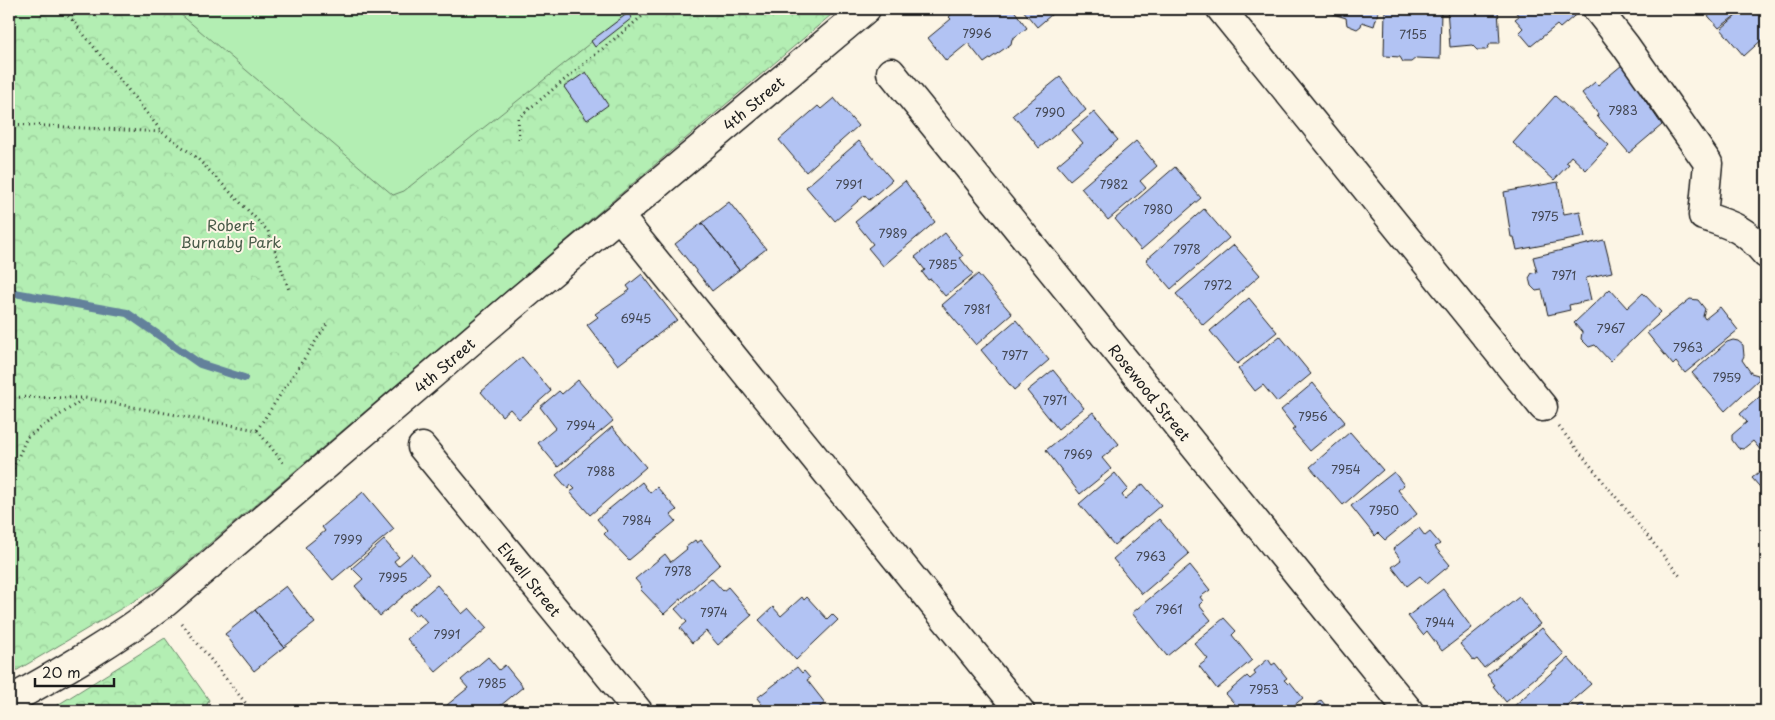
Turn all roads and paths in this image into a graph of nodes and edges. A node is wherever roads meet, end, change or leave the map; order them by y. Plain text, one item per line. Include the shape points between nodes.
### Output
1 (61, 9) edge
2 (74, 9) edge
3 (651, 9) edge
4 (1221, 9) edge
5 (1596, 9) edge
6 (852, 13) edge
7 (73, 21) junction
8 (891, 72) dead end
9 (9, 124) edge
10 (162, 132) junction
11 (519, 139) dead end
12 (619, 216) junction
13 (1766, 254) edge
14 (289, 290) dead end
15 (327, 324) dead end
16 (9, 396) edge
17 (85, 398) junction
18 (1543, 407) joint
19 (257, 430) junction
20 (422, 447) dead end
21 (9, 478) edge
22 (301, 486) junction
23 (1680, 576) dead end
24 (164, 604) junction
25 (9, 701) edge
26 (252, 711) edge
27 (638, 711) edge
28 (1020, 711) edge
29 (1409, 711) edge

1 - 7 path
2 - 7 path
3 - 11 path via 518,118
4 - 18 street
5 - 13 street via 1708,163 1703,216 1729,223 1752,236
6 - 12 street, 4th Street
7 - 10 path
8 - 29 street, Rosewood Street
9 - 10 path
10 - 14 path via 196,157 268,231
12 - 22 street, 4th Street
12 - 28 street
15 - 19 path
16 - 17 path
17 - 19 path
17 - 21 path via 27,437
18 - 23 path
19 - 22 path
20 - 27 street, Elwell Street
22 - 24 street, 4th Street
24 - 25 street, 4th Street via 81,661
24 - 26 path

